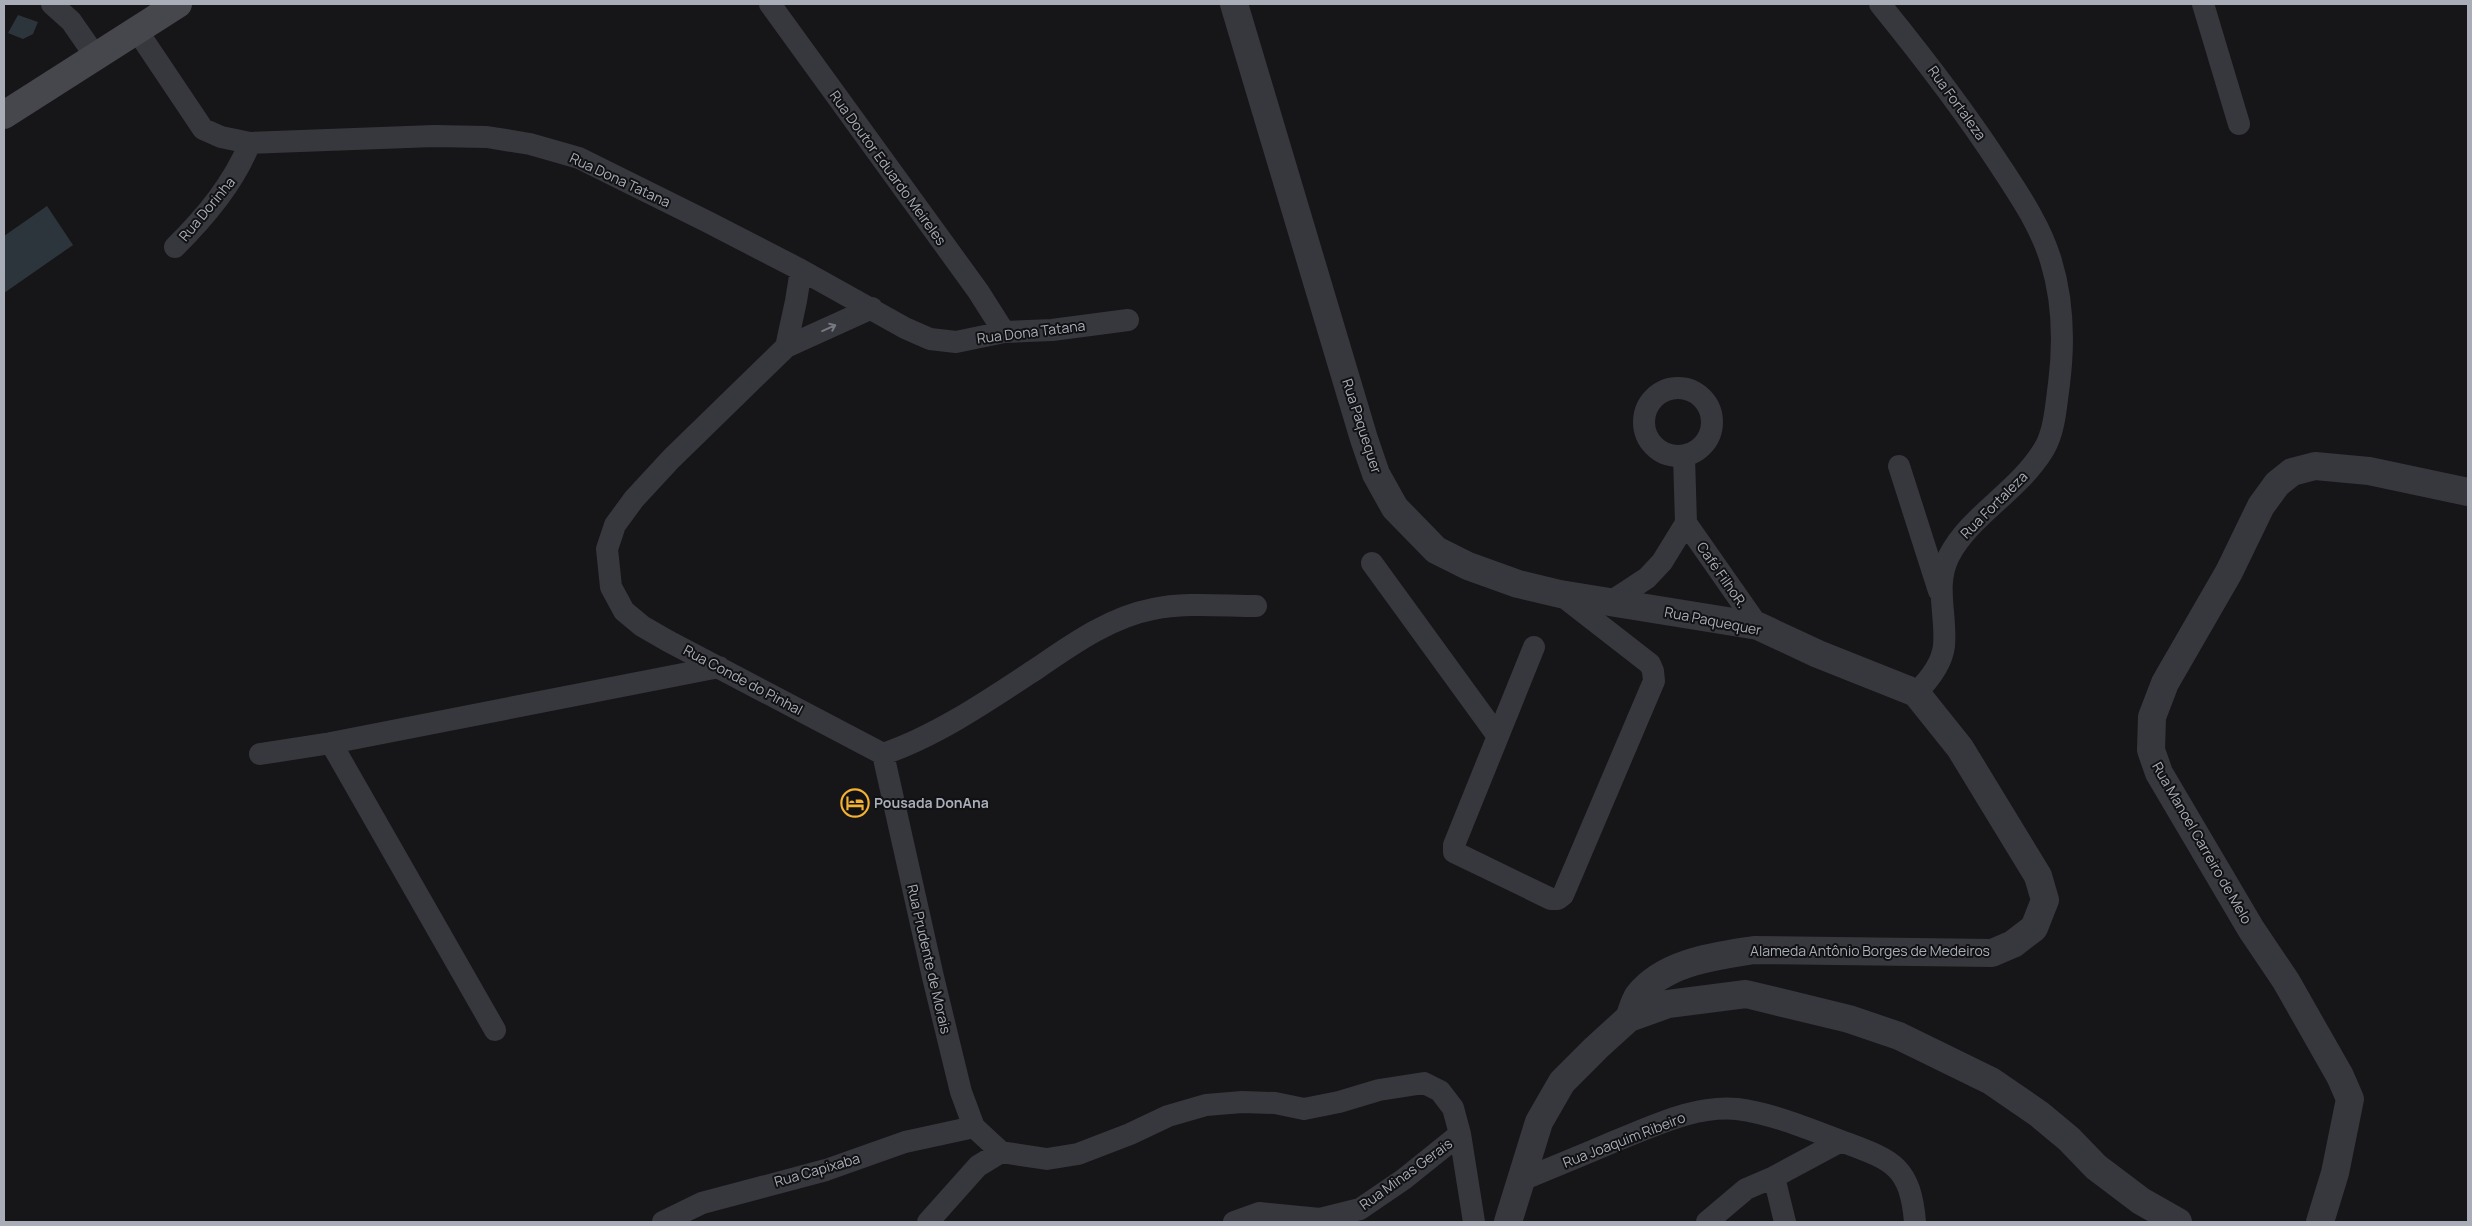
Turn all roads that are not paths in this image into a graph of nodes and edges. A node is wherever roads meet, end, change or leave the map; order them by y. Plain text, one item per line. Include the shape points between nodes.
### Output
1 (52, 4) edge
2 (178, 4) edge
3 (770, 4) edge
4 (1234, 4) edge
5 (1880, 4) edge
6 (2203, 4) edge
7 (136, 29) junction
8 (96, 57) junction
9 (4, 115) edge
10 (2239, 124) dead end
11 (250, 143) junction
12 (174, 247) dead end
13 (801, 270) junction
14 (872, 308) junction
15 (1128, 320) dead end
16 (1004, 332) junction
17 (786, 347) junction
18 (1684, 456) dead end
19 (1899, 466) dead end
20 (2468, 492) edge
21 (1686, 523) junction
22 (1372, 562) dead end
23 (1560, 594) junction
24 (1940, 597) junction
25 (1612, 601) junction
26 (1256, 606) dead end
27 (1758, 626) junction
28 (1534, 647) dead end
29 (719, 667) junction
30 (1916, 693) junction
31 (1497, 735) junction
32 (331, 743) junction
33 (260, 754) dead end
34 (883, 754) junction
35 (1629, 1018) junction
36 (495, 1030) dead end
37 (974, 1127) junction
38 (1460, 1134) junction
39 (1841, 1141) junction
40 (1001, 1152) junction
41 (1774, 1177) junction
42 (1522, 1180) junction
43 (1708, 1221) edge
44 (664, 1222) edge
45 (928, 1222) edge
46 (1234, 1222) edge
47 (1474, 1222) edge
48 (1508, 1222) edge
49 (1785, 1222) edge
50 (1915, 1222) edge
51 (2178, 1222) edge
52 (2320, 1222) edge

1 - 8 street via 70,21
2 - 7 main road
3 - 16 street, Rua Doutor Eduardo Meireles via 978,291
4 - 23 street, Rua Paquequer via 1376,474 1395,508 1436,550 1468,566 1518,584
5 - 24 street, Rua Fortaleza via 1946,86 2028,208 2051,261 2061,313 2062,361 2054,416 2045,447 2024,478 1958,542 1944,567
6 - 10 street
7 - 8 main road
7 - 11 street, Rua Dona Tatana via 203,129 221,137
8 - 9 main road
11 - 12 street, Rua Dorinha via 240,168 218,199
11 - 13 street, Rua Dona Tatana via 434,136 487,137 530,144 579,158
13 - 14 street, Rua Dona Tatana
13 - 17 street
14 - 16 street, Rua Dona Tatana via 904,328 930,339 956,342
17 -> 14 street, Rua Conde do Pinhal
15 - 16 street, Rua Dona Tatana via 1052,330
17 - 29 street, Rua Conde do Pinhal via 671,458 634,499 614,525 607,549 611,586 624,611 662,637
18 - 21 street
19 - 24 street
20 - 52 street, Rua Manoel Carreiro de Melo via 2369,472 2315,466 2292,472 2277,484 2261,506 2229,572 2165,682 2152,716 2151,750 2159,773 2251,929 2286,981 2350,1099 2335,1173
21 - 25 street, Café FilhoR. via 1662,562 1647,578
21 - 27 street, Café FilhoR.
22 - 31 street
23 - 25 street, Rua Paquequer
23 - 31 street via 1650,664 1654,681 1563,896 1558,899 1454,852
24 - 30 street, Rua Fortaleza via 1944,646 1937,667
25 - 27 street, Rua Paquequer via 1684,616
26 - 34 street via 1154,608 1116,621 1078,641 909,746
27 - 30 street, Rua Paquequer
28 - 31 street
29 - 32 street
29 - 34 street, Rua Conde do Pinhal
30 - 35 street, Alameda Antônio Borges de Medeiros via 1960,748 2038,876 2045,900 2034,928 2013,944 1992,953 1754,950 1715,956 1682,966 1656,980 1638,997
32 - 33 street
32 - 36 street
34 - 37 street, Rua Prudente de Morais via 961,1092
35 - 42 street via 1562,1082 1539,1122
35 - 51 street via 1668,1004 1746,994 1848,1019 1899,1036 1991,1081 2040,1114 2103,1173 2141,1201
37 - 40 street, Rua Prudente de Morais
37 - 44 street, Rua Capixaba via 905,1142 826,1170 702,1203
38 - 40 street via 1453,1108 1440,1091 1424,1083 1379,1090 1304,1109 1275,1103 1206,1105 1168,1116 1078,1154 1047,1159
38 - 46 street, Rua Minas Gerais via 1360,1209 1320,1219 1259,1213
38 - 47 street
39 - 41 street
39 - 42 street, Rua Joaquim Ribeiro via 1775,1116 1735,1109 1708,1111 1678,1116
39 - 50 street, Rua Joaquim Ribeiro via 1876,1154 1895,1166 1906,1179 1913,1197
40 - 45 street via 978,1166
41 - 43 street via 1746,1188
41 - 49 street
42 - 48 street

